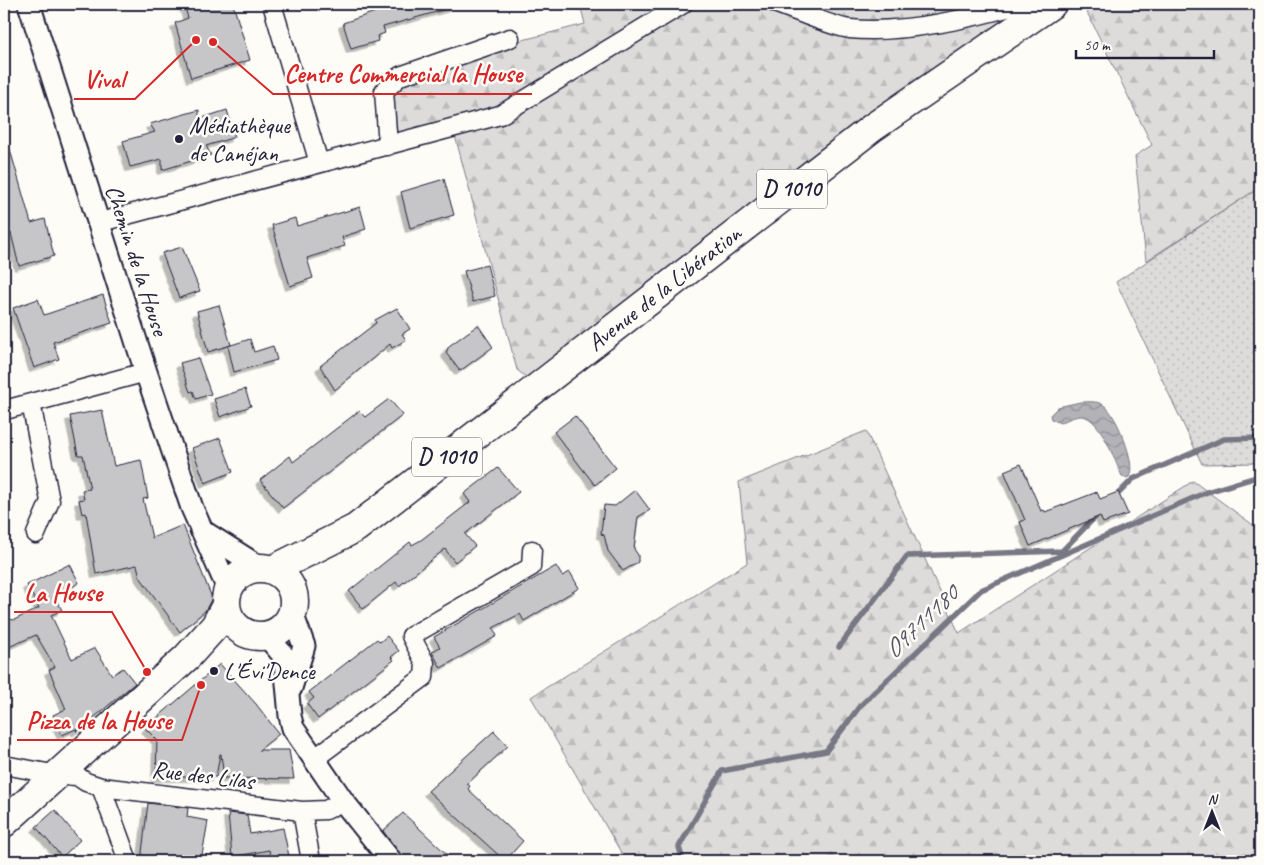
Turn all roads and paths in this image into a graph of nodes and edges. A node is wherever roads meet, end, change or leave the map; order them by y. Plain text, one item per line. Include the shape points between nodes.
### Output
1 (29, 4) edge
2 (272, 4) edge
3 (683, 4) edge
4 (777, 4) edge
5 (1021, 4) edge
6 (1052, 4) edge
7 (510, 38) dead end
8 (388, 146) junction
9 (319, 163) junction
10 (97, 223) junction
11 (146, 372) junction
12 (31, 403) junction
13 (5, 410) edge
14 (356, 528) junction
15 (201, 529) junction
16 (36, 534) dead end
17 (532, 550) dead end
18 (266, 569) junction
19 (227, 597) junction
20 (292, 602) junction
21 (256, 634) junction
22 (188, 657) junction
23 (288, 698) junction
24 (314, 759) junction
25 (4, 765) edge
26 (58, 775) junction
27 (101, 787) junction
28 (343, 801) junction
29 (302, 811) junction
30 (4, 823) edge
31 (128, 861) edge
32 (311, 861) edge
33 (391, 861) edge

1 - 10 street, Chemin de la House
2 - 9 street
3 - 8 street via 500,115
4 - 5 street via 848,29 916,25 980,15
6 - 14 main road, Avenue de la Libération / D 1010 via 872,128
7 - 8 street via 400,76 384,91
8 - 9 street
9 - 10 street
10 - 11 street, Chemin de la House
11 - 12 street
11 - 15 street, Chemin de la House
12 - 13 street
12 - 16 street via 50,501
14 - 18 main road, Avenue de la Libération / D 1010
14 - 20 main road, Avenue de la Libération / D 1010
15 - 18 street
15 - 19 street, Chemin de la House
17 - 24 street via 531,567 411,636 426,663 424,678
18 - 19 main road via 252,569 238,576
18 - 20 main road via 287,582
19 - 21 main road via 229,616 236,626
19 - 22 main road via 215,626
20 - 21 main road via 284,625
20 - 23 street via 304,646
21 - 22 main road
21 - 23 street via 283,655
22 - 26 main road
23 - 24 street via 294,728
24 - 28 street
25 - 26 street, Rue des Lilas
26 - 27 street, Rue des Lilas via 77,776
26 - 30 main road
27 - 29 street, Rue des Lilas
27 - 31 street
28 - 29 street, Rue des Lilas via 326,810
28 - 33 street
29 - 32 street

